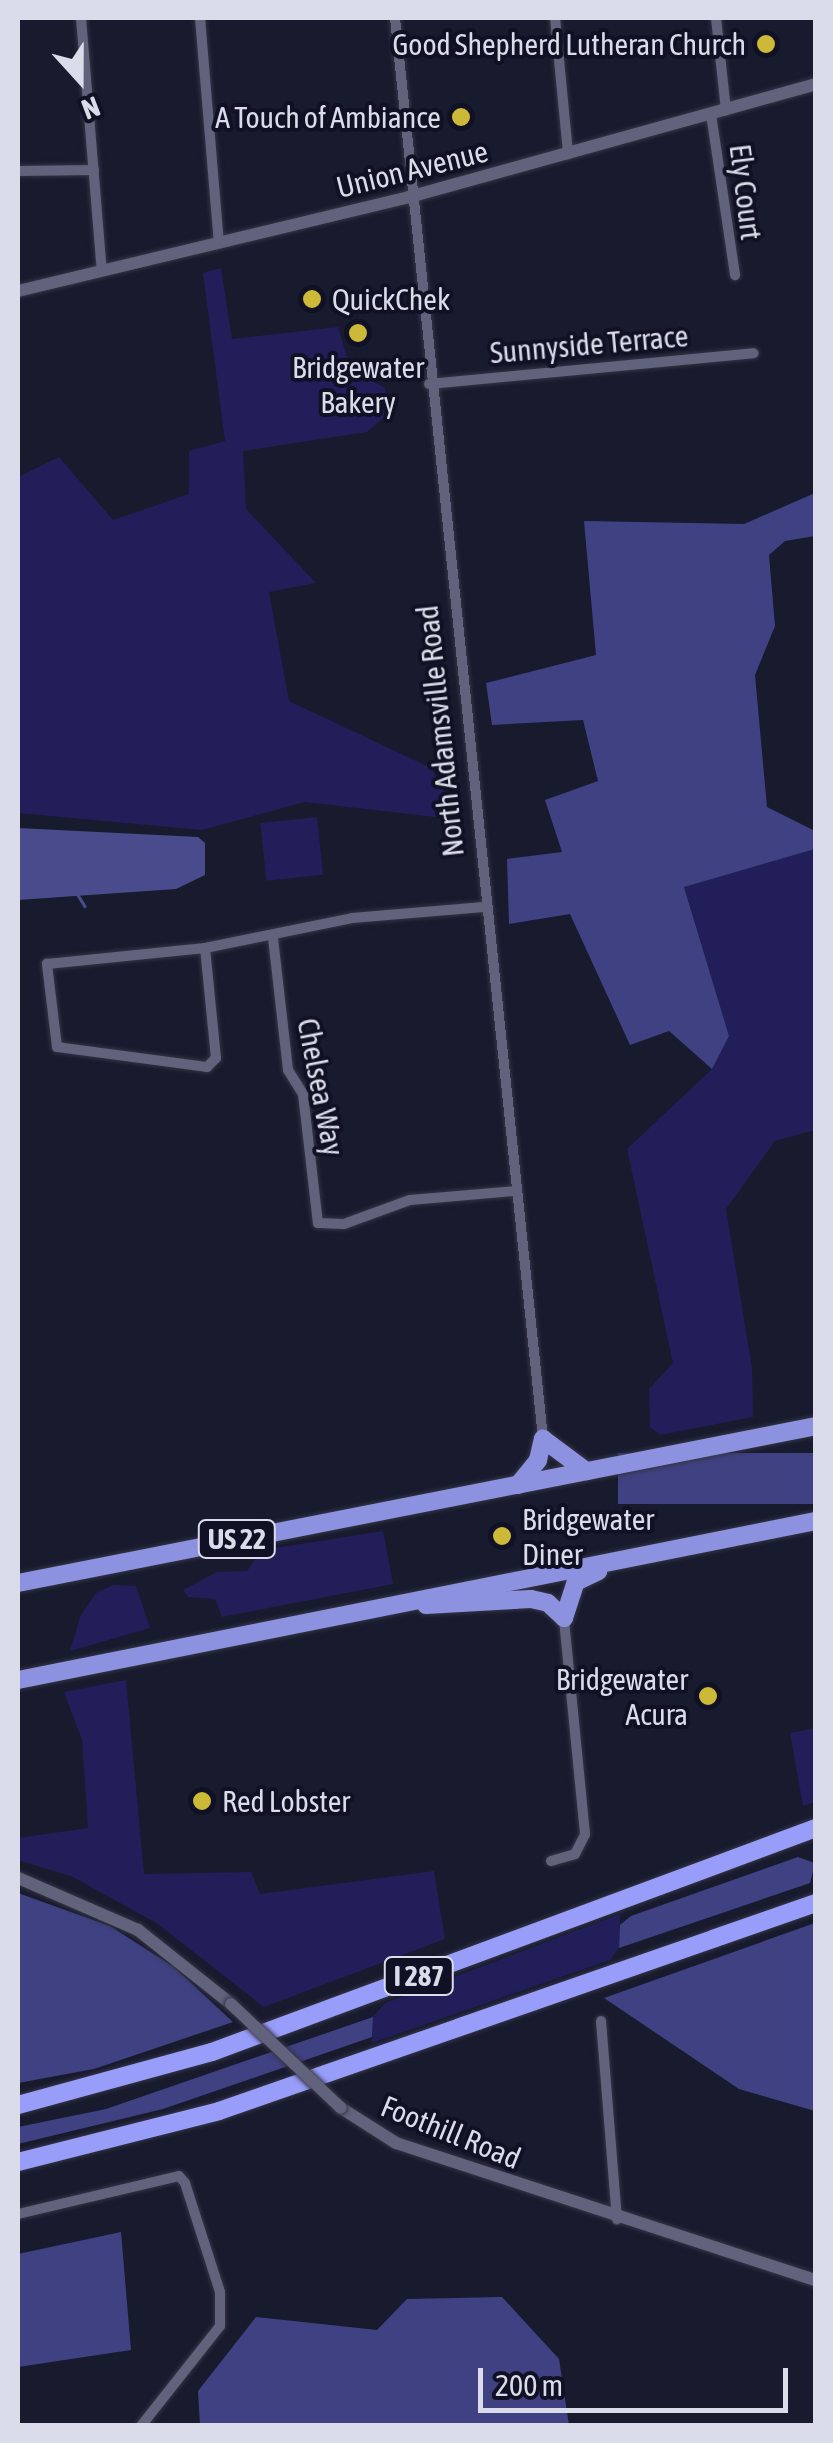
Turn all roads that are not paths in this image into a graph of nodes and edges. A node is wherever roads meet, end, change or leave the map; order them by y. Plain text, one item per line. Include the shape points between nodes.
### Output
1 (81, 18) edge
2 (200, 18) edge
3 (395, 18) edge
4 (555, 18) edge
5 (716, 18) edge
6 (816, 84) edge
7 (726, 110) junction
8 (711, 114) junction
9 (568, 154) junction
10 (94, 170) junction
11 (18, 171) edge
12 (409, 197) junction
13 (219, 243) junction
14 (102, 271) junction
15 (735, 275) dead end
16 (18, 291) edge
17 (754, 354) dead end
18 (429, 384) junction
19 (484, 907) junction
20 (273, 938) junction
21 (204, 948) junction
22 (514, 1191) junction
23 (816, 1426) edge
24 (543, 1438) junction
25 (586, 1471) junction
26 (518, 1485) junction
27 (816, 1522) edge
28 (656, 1552) junction
29 (18, 1583) edge
30 (376, 1606) junction
31 (564, 1618) junction
32 (18, 1680) edge
33 (816, 1828) edge
34 (551, 1862) dead end
35 (18, 1878) edge
36 (816, 1903) edge
37 (601, 2021) dead end
38 (18, 2105) edge
39 (18, 2162) edge
40 (18, 2214) edge
41 (616, 2219) junction
42 (816, 2280) edge
43 (141, 2426) edge

1 - 10 street
2 - 13 street
3 - 12 street, North Adamsville Road
4 - 9 street
5 - 7 street
6 - 7 street, Union Avenue
7 - 8 street, Union Avenue
8 - 9 street, Union Avenue
8 - 15 street, Ely Court
9 - 12 street, Union Avenue
10 - 11 street
10 - 14 street
12 - 13 street, Union Avenue
12 - 18 street, North Adamsville Road
13 - 14 street, Union Avenue
14 - 16 street, Union Avenue
17 - 18 street, Sunnyside Terrace
18 - 19 street, North Adamsville Road
19 - 20 street via 352,918
19 - 22 street, North Adamsville Road
20 - 21 street
20 - 22 street, Chelsea Way via 288,1070 303,1094 318,1223 344,1224 410,1200
21 - 21 street via 47,964 57,1047 206,1068 216,1058
22 - 24 street, North Adamsville Road
23 - 25 highway, US 22
24 - 25 highway
24 - 26 highway via 538,1460
25 - 26 highway, US 22
26 - 29 highway, US 22
27 - 28 highway
28 - 30 highway
28 - 31 highway via 582,1577 567,1596
30 - 31 highway via 532,1599
30 - 32 highway
31 - 34 street via 585,1834 575,1854
33 - 38 highway, I 287 via 212,2052
35 - 41 street, Foothill Road, bridge via 138,1930 231,2004 340,2108 396,2143
36 - 39 highway, I 287 via 219,2111
37 - 41 street
40 - 43 street via 179,2176 185,2183 220,2292 220,2326
41 - 42 street, Foothill Road

